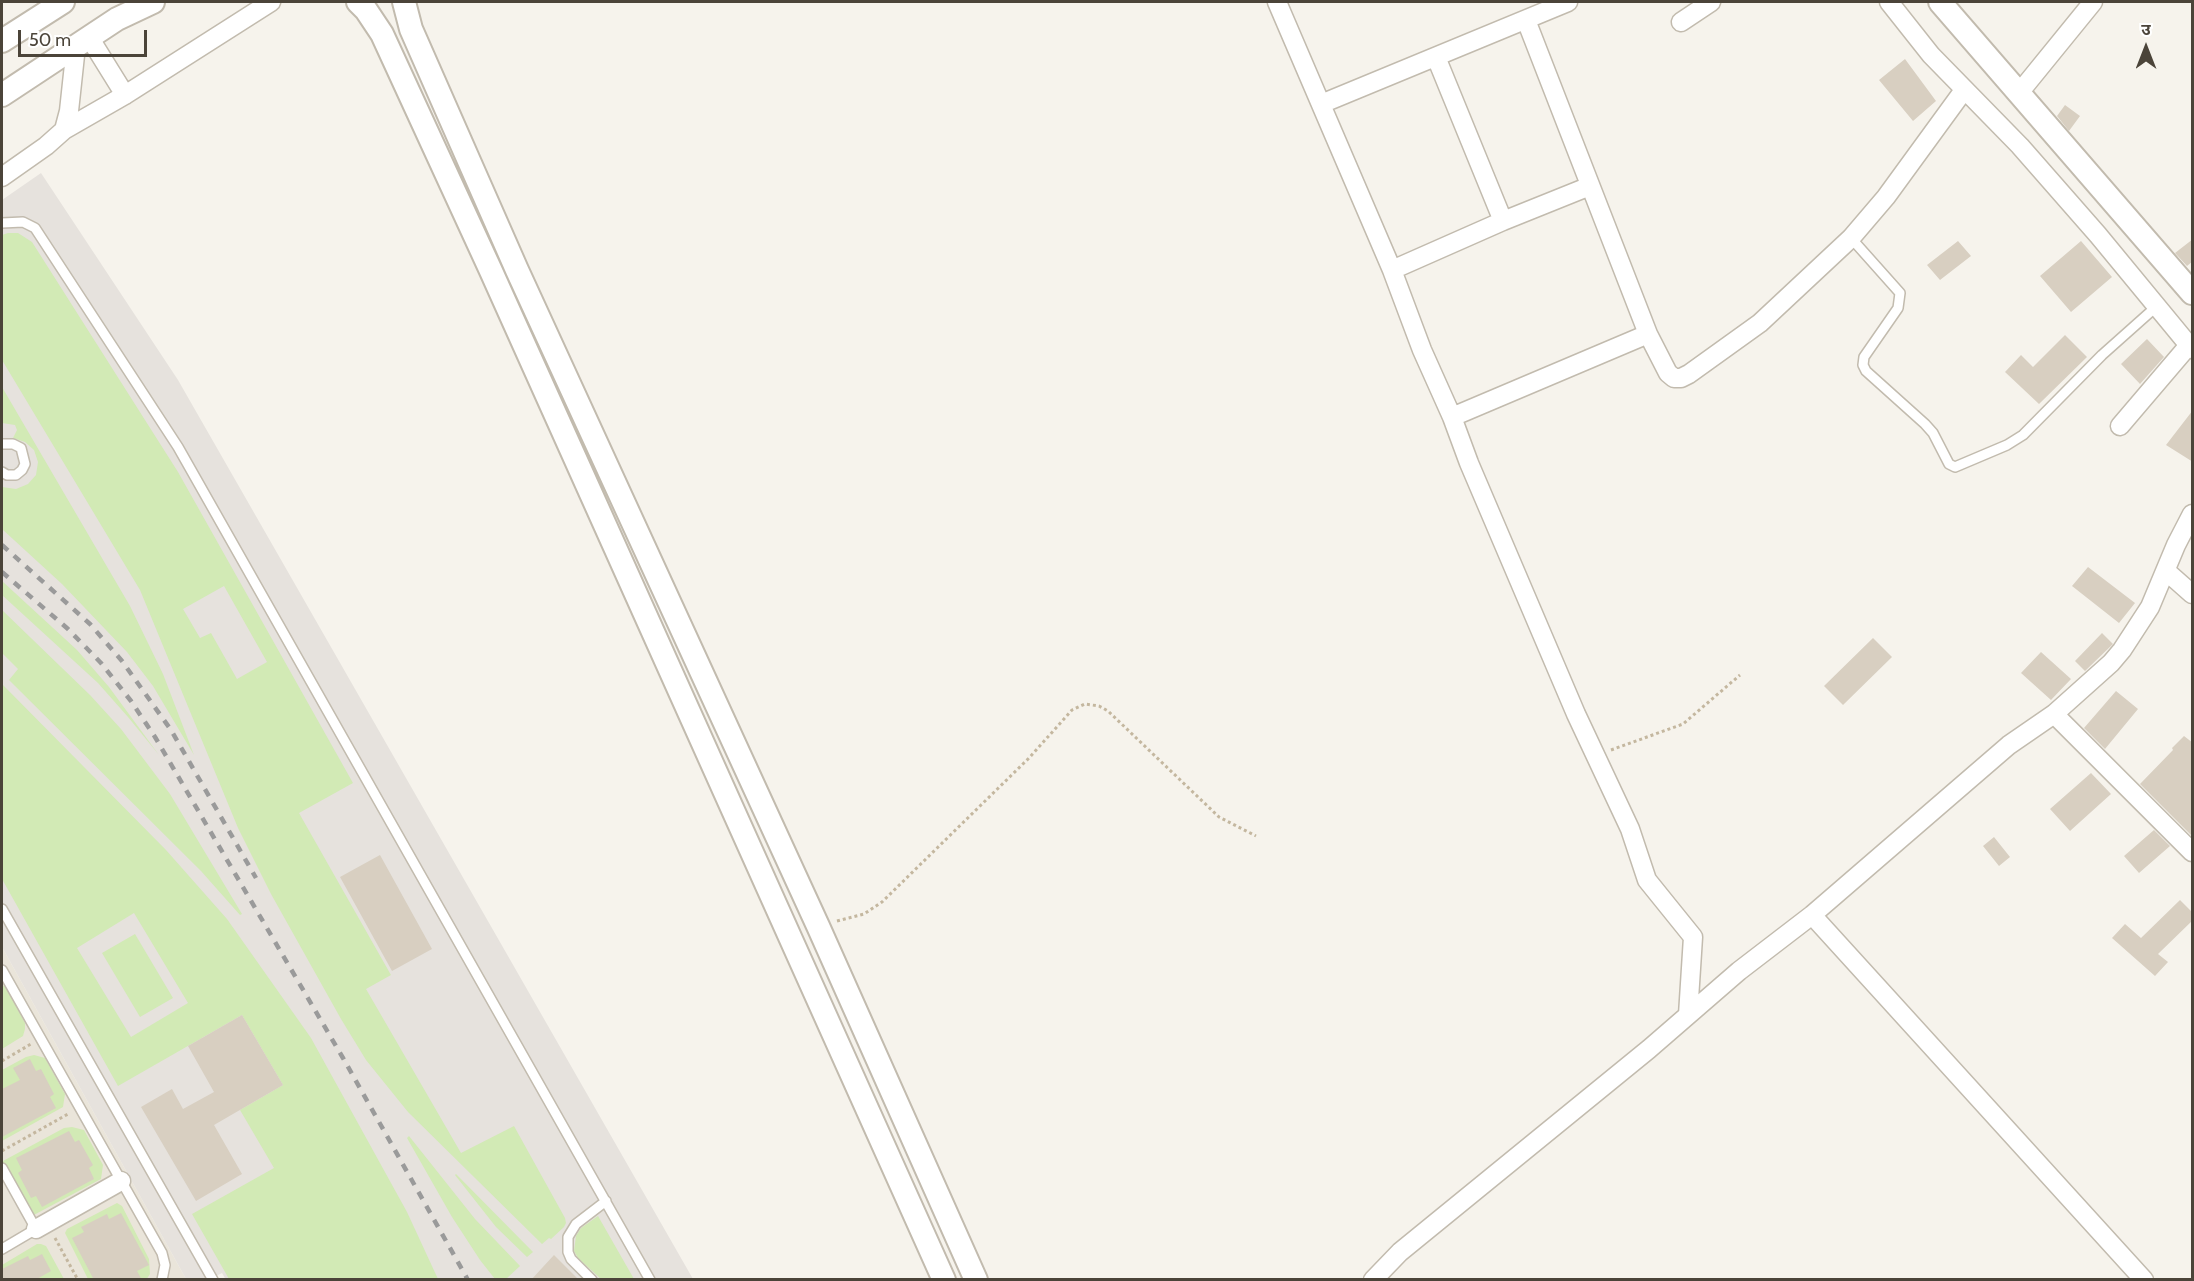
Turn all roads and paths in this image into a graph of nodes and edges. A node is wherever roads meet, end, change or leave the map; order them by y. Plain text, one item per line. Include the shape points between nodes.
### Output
1 (63, 2) edge
2 (153, 2) edge
3 (271, 2) edge
4 (358, 2) edge
5 (404, 2) edge
6 (1277, 2) edge
7 (1568, 2) edge
8 (1711, 2) edge
9 (1889, 2) edge
10 (1940, 2) edge
11 (2093, 2) edge
12 (1526, 20) junction
13 (1681, 22) dead end
14 (2, 42) edge
15 (82, 42) junction
16 (1437, 57) junction
17 (1964, 90) junction
18 (2019, 93) junction
19 (2, 95) edge
20 (125, 95) junction
21 (1321, 104) junction
22 (64, 130) junction
23 (2, 177) edge
24 (1590, 186) junction
25 (1503, 221) junction
26 (2, 223) edge
27 (1851, 238) junction
28 (1392, 270) junction
29 (2193, 293) edge
30 (2157, 306) junction
31 (1648, 334) junction
32 (2191, 347) edge
33 (1452, 417) junction
34 (2120, 426) dead end
35 (2, 444) edge
36 (2, 472) edge
37 (2193, 514) edge
38 (2166, 571) junction
39 (2193, 594) edge
40 (1740, 675) dead end
41 (2054, 714) junction
42 (1595, 755) junction
43 (1256, 836) dead end
44 (2193, 852) edge
45 (2, 909) edge
46 (1812, 915) junction
47 (818, 926) junction
48 (2, 970) edge
49 (1688, 1015) junction
50 (40, 1039) junction
51 (2, 1060) edge
52 (80, 1107) junction
53 (2, 1151) edge
54 (2, 1168) edge
55 (121, 1181) junction
56 (606, 1201) junction
57 (41, 1226) junction
58 (2, 1249) edge
59 (78, 1280) edge
60 (162, 1280) edge
61 (213, 1280) edge
62 (592, 1280) edge
63 (650, 1280) edge
64 (944, 1280) edge
65 (976, 1280) edge
66 (1373, 1280) edge
67 (2144, 1280) edge

1 - 14 street
2 - 15 street
3 - 20 street
4 - 64 street via 382,34 496,282
5 - 47 street via 411,29 517,270
6 - 21 street
7 - 12 street
8 - 13 street
9 - 17 street
10 - 18 street
11 - 18 street
12 - 16 street
12 - 24 street
15 - 19 street
15 - 20 street
15 - 22 street
16 - 21 street
16 - 25 street
17 - 27 street
17 - 30 street via 2020,146
18 - 29 street
20 - 22 street
21 - 28 street
22 - 23 street
24 - 25 street
24 - 31 street
25 - 28 street
26 - 56 lane via 23,222 34,228 178,447
27 - 30 lane via 1900,293 1898,308 1864,357 1863,365 1925,424 1955,467 2023,435
27 - 31 street via 1760,323 1681,378 1668,373
28 - 33 street
30 - 32 street
31 - 33 street
32 - 34 street
33 - 42 street
35 - 36 lane via 21,448 25,464 15,475
37 - 38 street
38 - 39 street
38 - 41 street via 2150,607 2122,650
40 - 42 path via 1683,724
41 - 44 street
41 - 46 street via 2009,745
42 - 49 street via 1630,829 1647,880 1693,937
43 - 47 path via 1219,817 1108,711 1085,704 1072,710 1029,758 882,902 864,914
45 - 61 lane
46 - 49 street
46 - 67 street
47 - 65 street
48 - 50 lane
49 - 66 street via 1400,1252
50 - 51 path
50 - 52 lane
52 - 53 path
52 - 55 lane
54 - 57 lane
55 - 57 street
55 - 60 lane via 162,1253
56 - 62 lane via 576,1224 568,1237 571,1259
56 - 63 lane
57 - 58 lane
57 - 59 path

